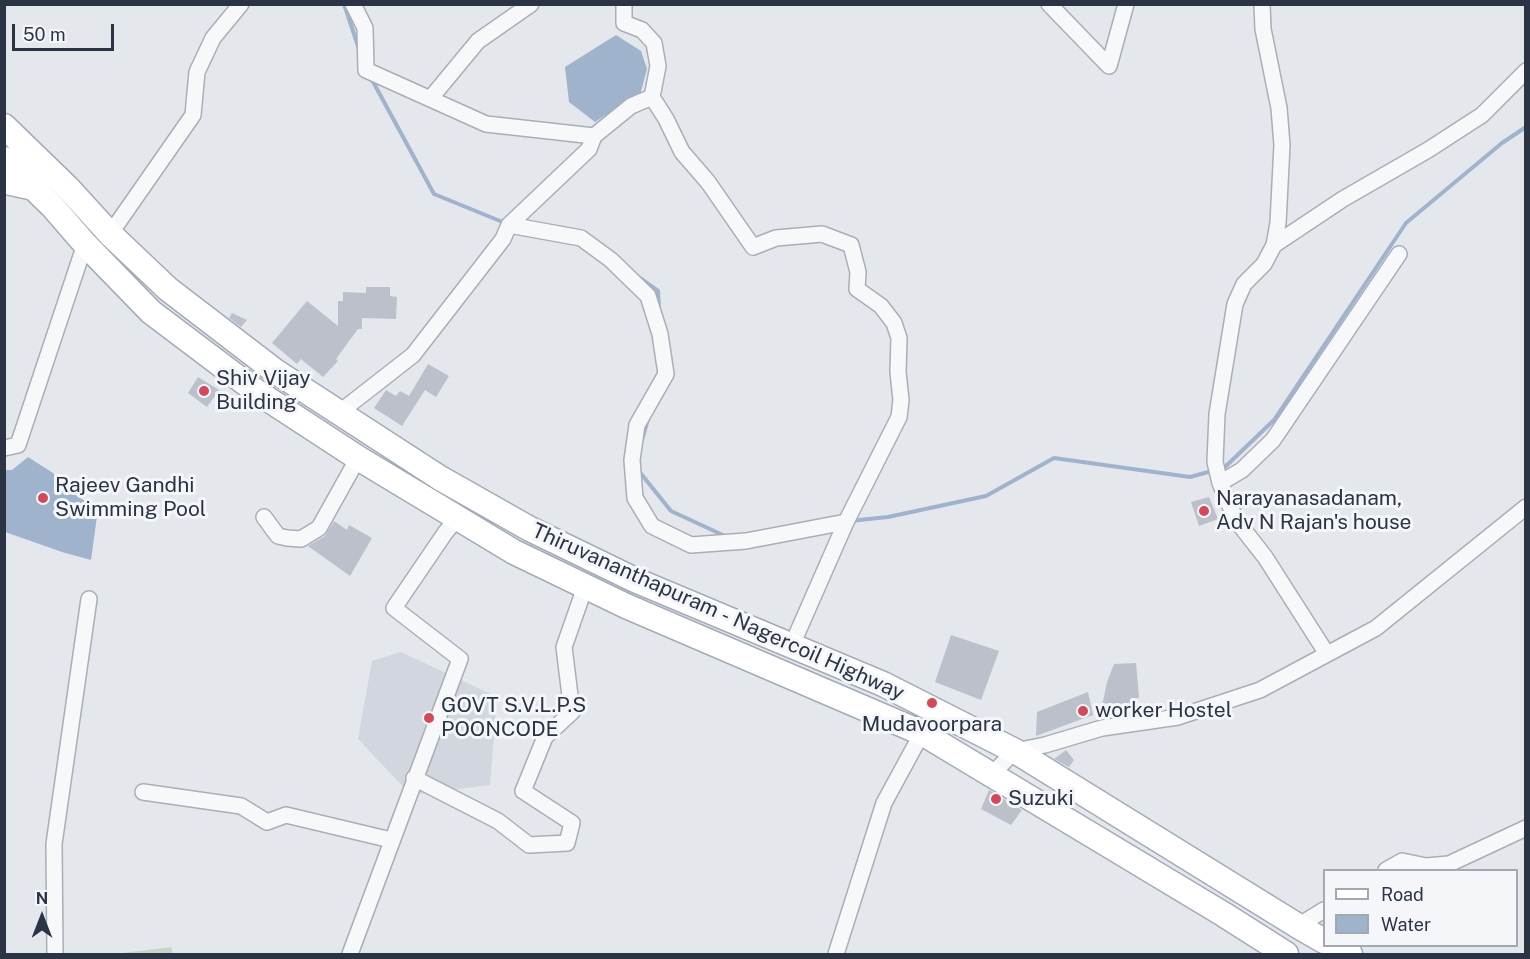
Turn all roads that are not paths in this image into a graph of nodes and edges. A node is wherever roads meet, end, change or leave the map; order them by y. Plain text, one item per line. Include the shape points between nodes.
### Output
1 (241, 4) edge
2 (353, 4) edge
3 (531, 4) edge
4 (624, 4) edge
5 (1049, 4) edge
6 (1126, 4) edge
7 (1262, 4) edge
8 (1526, 70) edge
9 (652, 97) junction
10 (430, 99) junction
11 (4, 126) edge
12 (594, 136) junction
13 (4, 159) edge
14 (44, 182) junction
15 (4, 183) edge
16 (509, 225) junction
17 (110, 234) junction
18 (85, 244) junction
19 (1274, 245) junction
20 (1399, 254) dead end
21 (340, 412) junction
22 (4, 448) edge
23 (358, 458) junction
24 (1220, 483) junction
25 (1526, 507) edge
26 (264, 517) dead end
27 (459, 517) junction
28 (846, 522) junction
29 (585, 587) junction
30 (89, 599) dead end
31 (792, 645) junction
32 (1327, 654) junction
33 (922, 733) junction
34 (1015, 751) junction
35 (992, 774) junction
36 (414, 778) junction
37 (143, 792) dead end
38 (1526, 828) edge
39 (391, 840) junction
40 (1388, 869) edge
41 (1323, 910) edge
42 (1298, 926) junction
43 (1323, 940) edge
44 (52, 953) edge
45 (1281, 953) edge
46 (350, 954) edge
47 (836, 954) edge

1 - 17 street via 213,39 197,72 193,115
2 - 10 street via 365,28 366,70
3 - 10 street via 478,41
4 - 9 street via 624,23 642,30 654,44 657,66
5 - 6 street via 1109,66
7 - 19 street via 1282,145
8 - 19 street via 1482,115
9 - 12 street via 631,106
9 - 28 street via 682,152 753,247 776,238 822,234 851,245 858,272 857,289 881,306 894,323 899,338 899,417
10 - 12 street via 486,124
11 - 14 main road, Thiruvananthapuram - Nagercoil Highway
12 - 16 street via 589,149
13 - 14 main road, Thiruvananthapuram - Nagercoil Highway
14 - 15 main road
14 - 17 main road, Thiruvananthapuram - Nagercoil Highway via 69,189
14 - 18 main road, Thiruvananthapuram - Nagercoil Highway
16 - 21 street via 503,239 412,356
16 - 28 street via 581,238 611,260 648,296 660,334 666,374 637,425 632,460 635,498 652,526 691,545 746,541
17 - 21 main road, Thiruvananthapuram - Nagercoil Highway via 168,289 274,371
18 - 22 street via 18,446
18 - 23 main road, Thiruvananthapuram - Nagercoil Highway via 151,312 256,392
19 - 24 street via 1235,304 1217,414 1215,462
20 - 24 street via 1274,440 1242,470
21 - 31 main road, Thiruvananthapuram - Nagercoil Highway via 441,478 530,529 635,580
23 - 26 street via 319,528 301,539 278,536
23 - 27 main road, Thiruvananthapuram - Nagercoil Highway
24 - 32 street via 1236,520 1265,557
25 - 32 street via 1376,628
27 - 29 main road, Thiruvananthapuram - Nagercoil Highway via 514,552
27 - 36 street via 394,608 460,659
28 - 31 street
29 - 33 main road, Thiruvananthapuram - Nagercoil Highway
29 - 36 street via 564,647 572,712 545,737 523,791 572,823 567,843 529,845 498,822
30 - 44 street via 54,844
31 - 34 main road, Thiruvananthapuram - Nagercoil Highway via 883,684
32 - 34 street via 1260,690 1178,717 1102,728
33 - 35 main road, Thiruvananthapuram - Nagercoil Highway
33 - 47 street via 884,803
34 - 35 street
34 - 42 main road, Thiruvananthapuram - Nagercoil Highway
35 - 45 main road, Thiruvananthapuram - Nagercoil Highway
36 - 39 street
37 - 39 street via 242,806 267,822 286,815
38 - 40 street via 1449,864 1426,866 1402,861
39 - 46 street
41 - 42 street
42 - 43 main road, Thiruvananthapuram - Nagercoil Highway

